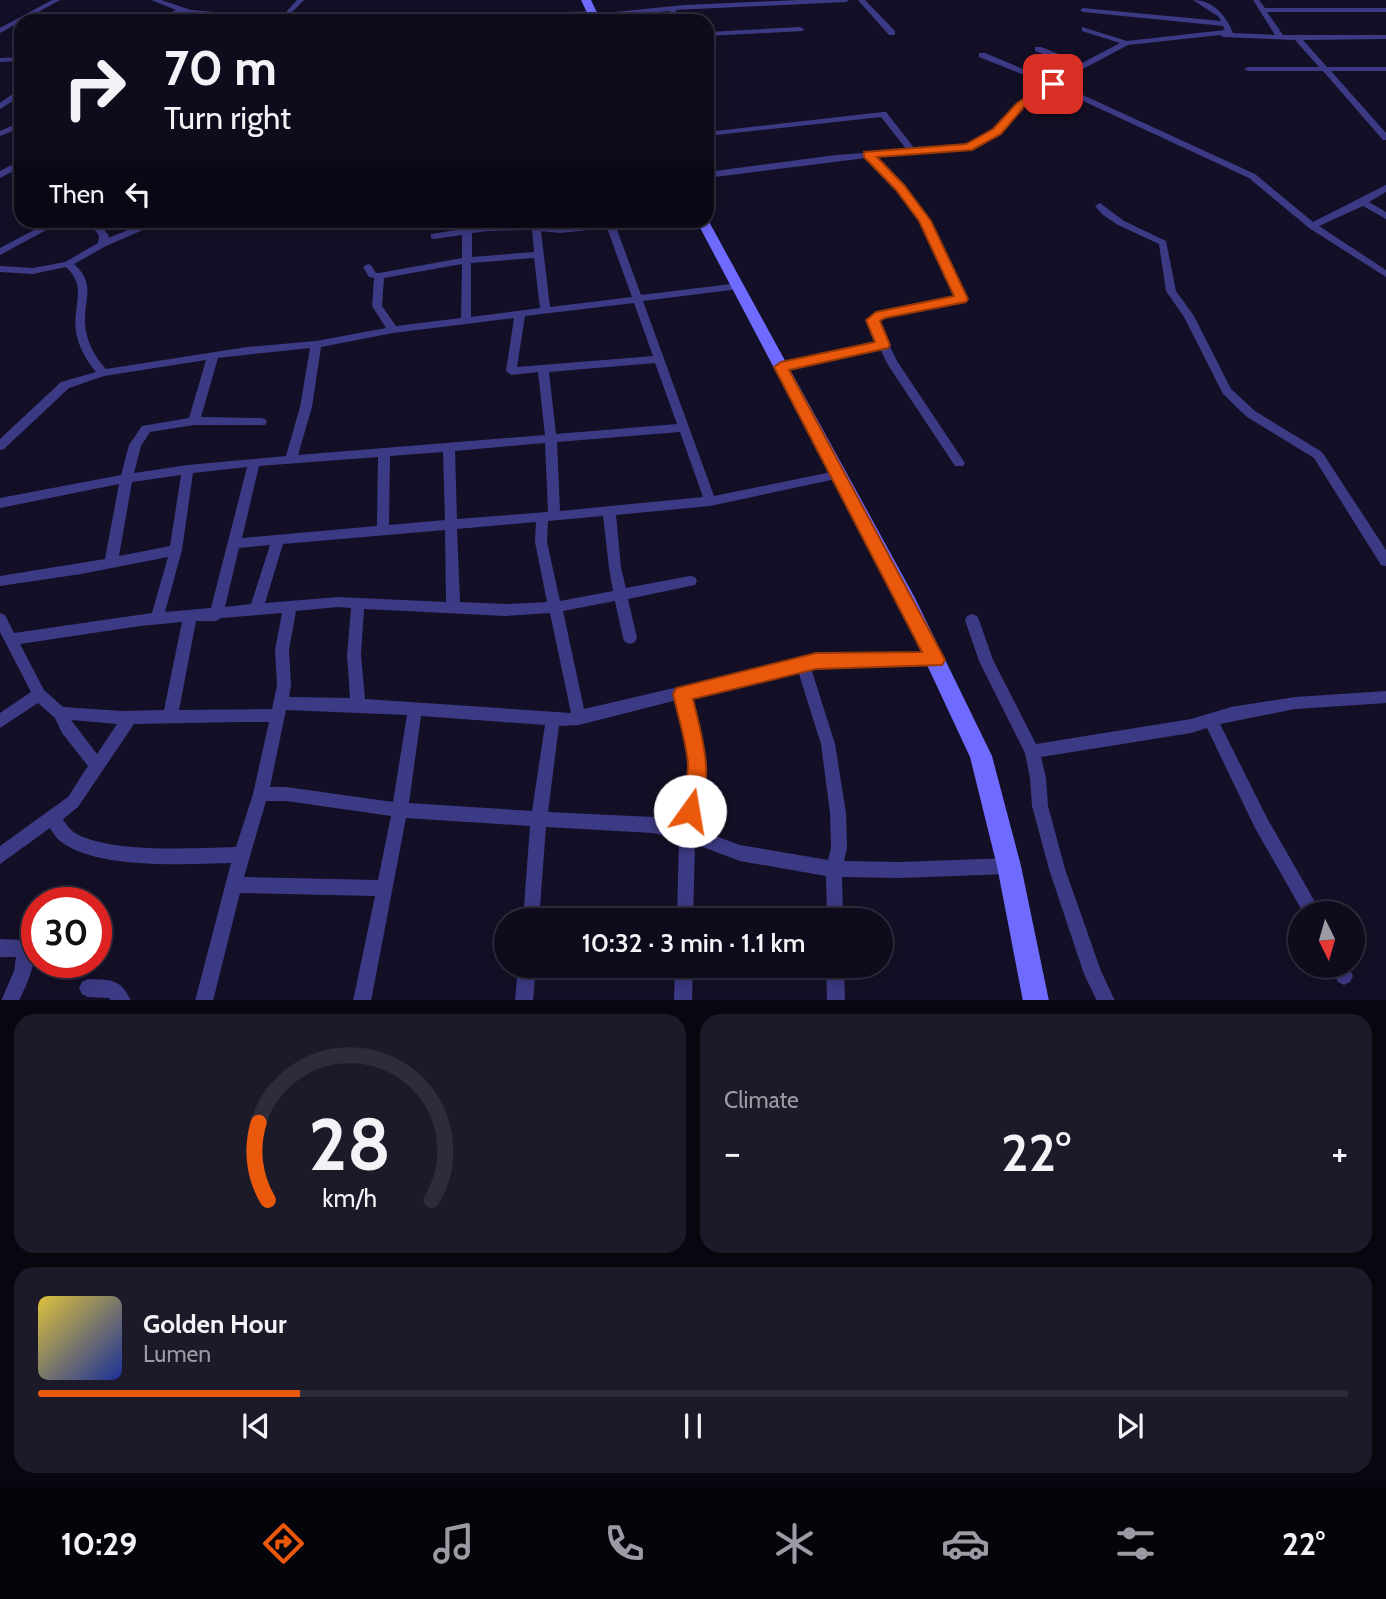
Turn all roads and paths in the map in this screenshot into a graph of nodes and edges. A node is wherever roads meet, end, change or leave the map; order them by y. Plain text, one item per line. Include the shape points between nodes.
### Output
1 (57, 0) edge
2 (154, 0) edge
3 (301, 0) edge
4 (846, 0) edge
5 (861, 0) edge
6 (1196, 0) edge
7 (1256, 0) edge
8 (1321, 0) edge
9 (1380, 0) edge
10 (757, 2) edge
11 (1386, 8) edge
12 (183, 9) junction
13 (671, 9) junction
14 (1083, 10) dead end
15 (1264, 10) junction
16 (1330, 10) junction
17 (31, 14) edge
18 (172, 14) edge
19 (224, 14) edge
20 (286, 14) edge
21 (518, 14) edge
22 (548, 14) edge
23 (623, 14) edge
24 (675, 14) edge
25 (1228, 28) junction
26 (800, 29) dead end
27 (1085, 29) dead end
28 (892, 33) dead end
29 (714, 34) edge
30 (1386, 37) edge
31 (1281, 38) junction
32 (1297, 38) junction
33 (1126, 43) junction
34 (1038, 49) dead end
35 (982, 55) dead end
36 (1082, 66) junction
37 (1248, 69) dead end
38 (1323, 69) junction
39 (1386, 69) edge
40 (1053, 84) junction
41 (1372, 120) junction
42 (1386, 123) edge
43 (714, 133) edge
44 (1386, 138) edge
45 (912, 151) junction
46 (868, 155) junction
47 (714, 174) edge
48 (1386, 188) edge
49 (1363, 202) junction
50 (1100, 205) dead end
51 (1386, 216) edge
52 (1312, 226) junction
53 (46, 228) edge
54 (98, 228) edge
55 (142, 228) edge
56 (536, 228) junction
57 (574, 228) edge
58 (612, 228) edge
59 (706, 228) edge
60 (467, 233) junction
61 (435, 236) dead end
62 (103, 244) junction
63 (0, 252) edge
64 (538, 255) junction
65 (468, 260) junction
66 (68, 264) junction
67 (368, 267) dead end
68 (0, 269) edge
69 (1386, 274) edge
70 (379, 276) junction
71 (739, 286) junction
72 (639, 299) junction
73 (545, 311) junction
74 (520, 314) junction
75 (466, 320) junction
76 (393, 330) junction
77 (316, 344) junction
78 (883, 345) junction
79 (213, 356) junction
80 (659, 359) junction
81 (781, 367) junction
82 (543, 370) junction
83 (103, 373) junction
84 (194, 421) junction
85 (261, 422) dead end
86 (683, 428) junction
87 (551, 437) junction
88 (0, 446) edge
89 (449, 448) junction
90 (384, 453) junction
91 (291, 459) junction
92 (254, 463) junction
93 (959, 463) dead end
94 (188, 469) junction
95 (836, 475) junction
96 (126, 479) junction
97 (710, 501) junction
98 (0, 503) edge
99 (609, 510) junction
100 (548, 517) junction
101 (449, 527) junction
102 (383, 531) junction
103 (278, 541) junction
104 (236, 542) junction
105 (176, 551) junction
106 (1386, 561) edge
107 (111, 563) junction
108 (0, 580) edge
109 (690, 581) dead end
110 (621, 594) junction
111 (358, 603) junction
112 (290, 607) junction
113 (453, 607) junction
114 (557, 607) junction
115 (256, 610) junction
116 (216, 615) junction
117 (190, 617) junction
118 (158, 618) junction
119 (0, 619) edge
120 (972, 620) dead end
121 (630, 638) dead end
122 (12, 639) junction
123 (936, 660) junction
124 (803, 664) junction
125 (39, 694) junction
126 (682, 694) junction
127 (1386, 697) edge
128 (358, 705) junction
129 (279, 709) junction
130 (415, 710) junction
131 (60, 713) junction
132 (170, 716) junction
133 (129, 718) junction
134 (579, 718) junction
135 (0, 720) edge
136 (552, 720) junction
137 (1211, 721) junction
138 (1032, 752) junction
139 (97, 766) junction
140 (261, 794) junction
141 (400, 810) junction
142 (52, 817) junction
143 (540, 817) junction
144 (687, 834) junction
145 (241, 855) junction
146 (0, 856) edge
147 (1009, 866) junction
148 (834, 869) junction
149 (233, 886) junction
150 (384, 888) junction
151 (1307, 901) edge
152 (532, 908) edge
153 (685, 908) edge
154 (835, 908) edge
155 (0, 948) edge
156 (526, 978) edge
157 (684, 978) edge
158 (835, 978) edge
159 (88, 988) dead end
160 (10, 1000) edge
161 (122, 1000) edge
162 (204, 1000) edge
163 (362, 1000) edge
164 (524, 1000) edge
165 (683, 1000) edge
166 (836, 1000) edge
167 (1036, 1000) edge
168 (1106, 1000) edge

1 - 17 street
2 - 12 street
3 - 20 street
4 - 10 street
5 - 28 street
6 - 25 street via 1217,12
7 - 15 street
8 - 16 street
9 - 11 street
10 - 13 street
11 - 16 street
12 - 18 street
12 - 19 street
13 - 23 street
13 - 24 street
14 - 25 street
15 - 16 street
15 - 31 street
21 - 22 street
25 - 31 street via 1160,39 1215,35
25 - 33 street
26 - 29 street
27 - 33 street
30 - 32 street
31 - 32 street
32 - 38 street
33 - 36 street
34 - 36 street
35 - 40 street
36 - 40 street
37 - 38 street
38 - 39 street
38 - 41 street
40 - 45 street via 1020,105 978,144
40 - 52 street via 1252,176
41 - 42 street
41 - 44 street
43 - 45 street via 883,114
45 - 46 street
46 - 47 street
46 - 78 street via 925,221 961,299 872,320
48 - 49 street
49 - 51 street
49 - 52 street
50 - 106 street via 1107,215 1163,243 1171,291 1227,391 1251,414 1318,455
52 - 69 street
53 - 63 street
54 - 62 street
55 - 62 street
56 - 57 street
56 - 60 street
56 - 64 street
58 - 72 street
59 - 71 main road
60 - 61 street
60 - 65 street
62 - 66 street
64 - 65 street
64 - 73 street
65 - 70 street
65 - 75 street
66 - 68 street via 33,271
66 - 83 street via 83,279 81,334 91,359
67 - 70 street via 372,275
70 - 76 street via 377,306
71 - 72 street
71 - 81 main road
72 - 73 street
72 - 80 street
73 - 74 street
74 - 75 street
74 - 82 street via 511,371
75 - 76 street
76 - 77 street
77 - 79 street
77 - 91 street via 306,407
78 - 81 street
78 - 93 street
79 - 83 street
79 - 84 street
80 - 82 street
80 - 86 street
81 - 95 main road
82 - 87 street
83 - 88 street via 65,385
84 - 85 street
84 - 96 street via 146,429 135,445
86 - 87 street
86 - 97 street
87 - 89 street
87 - 100 street
89 - 90 street
89 - 101 street
90 - 91 street
90 - 102 street
91 - 92 street
92 - 94 street
92 - 104 street
94 - 96 street
94 - 105 street
95 - 97 street
95 - 123 main road
96 - 98 street
96 - 107 street
97 - 99 street
99 - 100 street
99 - 110 street
100 - 101 street
100 - 114 street via 541,542
101 - 102 street
101 - 113 street
102 - 103 street
103 - 104 street
103 - 115 street
104 - 116 street
105 - 107 street
105 - 118 street
107 - 108 street
109 - 110 street
110 - 114 street
110 - 121 street
111 - 112 street
111 - 113 street
111 - 128 street via 354,666
112 - 115 street
112 - 129 street
113 - 114 street
114 - 134 street
115 - 116 street
116 - 117 street
117 - 118 street
117 - 132 street
118 - 122 street
119 - 122 street
120 - 138 street via 986,661
122 - 125 street
123 - 124 street via 835,659
123 - 147 main road via 981,756
124 - 126 street
124 - 148 street via 828,744 838,813
125 - 131 street
125 - 135 street
126 - 134 street
126 - 144 street via 698,764
127 - 137 street via 1295,703
128 - 129 street
128 - 130 street
129 - 132 street
129 - 140 street
130 - 136 street
130 - 141 street
131 - 133 street
131 - 139 street
132 - 133 street
133 - 139 street
134 - 136 street
136 - 143 street
137 - 138 street
137 - 151 street
138 - 168 street via 1057,869
139 - 142 street via 73,802
140 - 141 street
140 - 145 street
141 - 143 street
141 - 150 street
142 - 145 street via 65,836 89,846 164,856
142 - 146 street
143 - 144 street via 653,825
143 - 152 street
144 - 148 street via 740,853
144 - 153 street
145 - 149 street
147 - 148 street
147 - 167 main road
148 - 154 street
149 - 150 street
149 - 162 street
150 - 163 street
155 - 160 street via 25,949 23,971
156 - 164 street
157 - 165 street
158 - 166 street
159 - 161 street via 113,989

